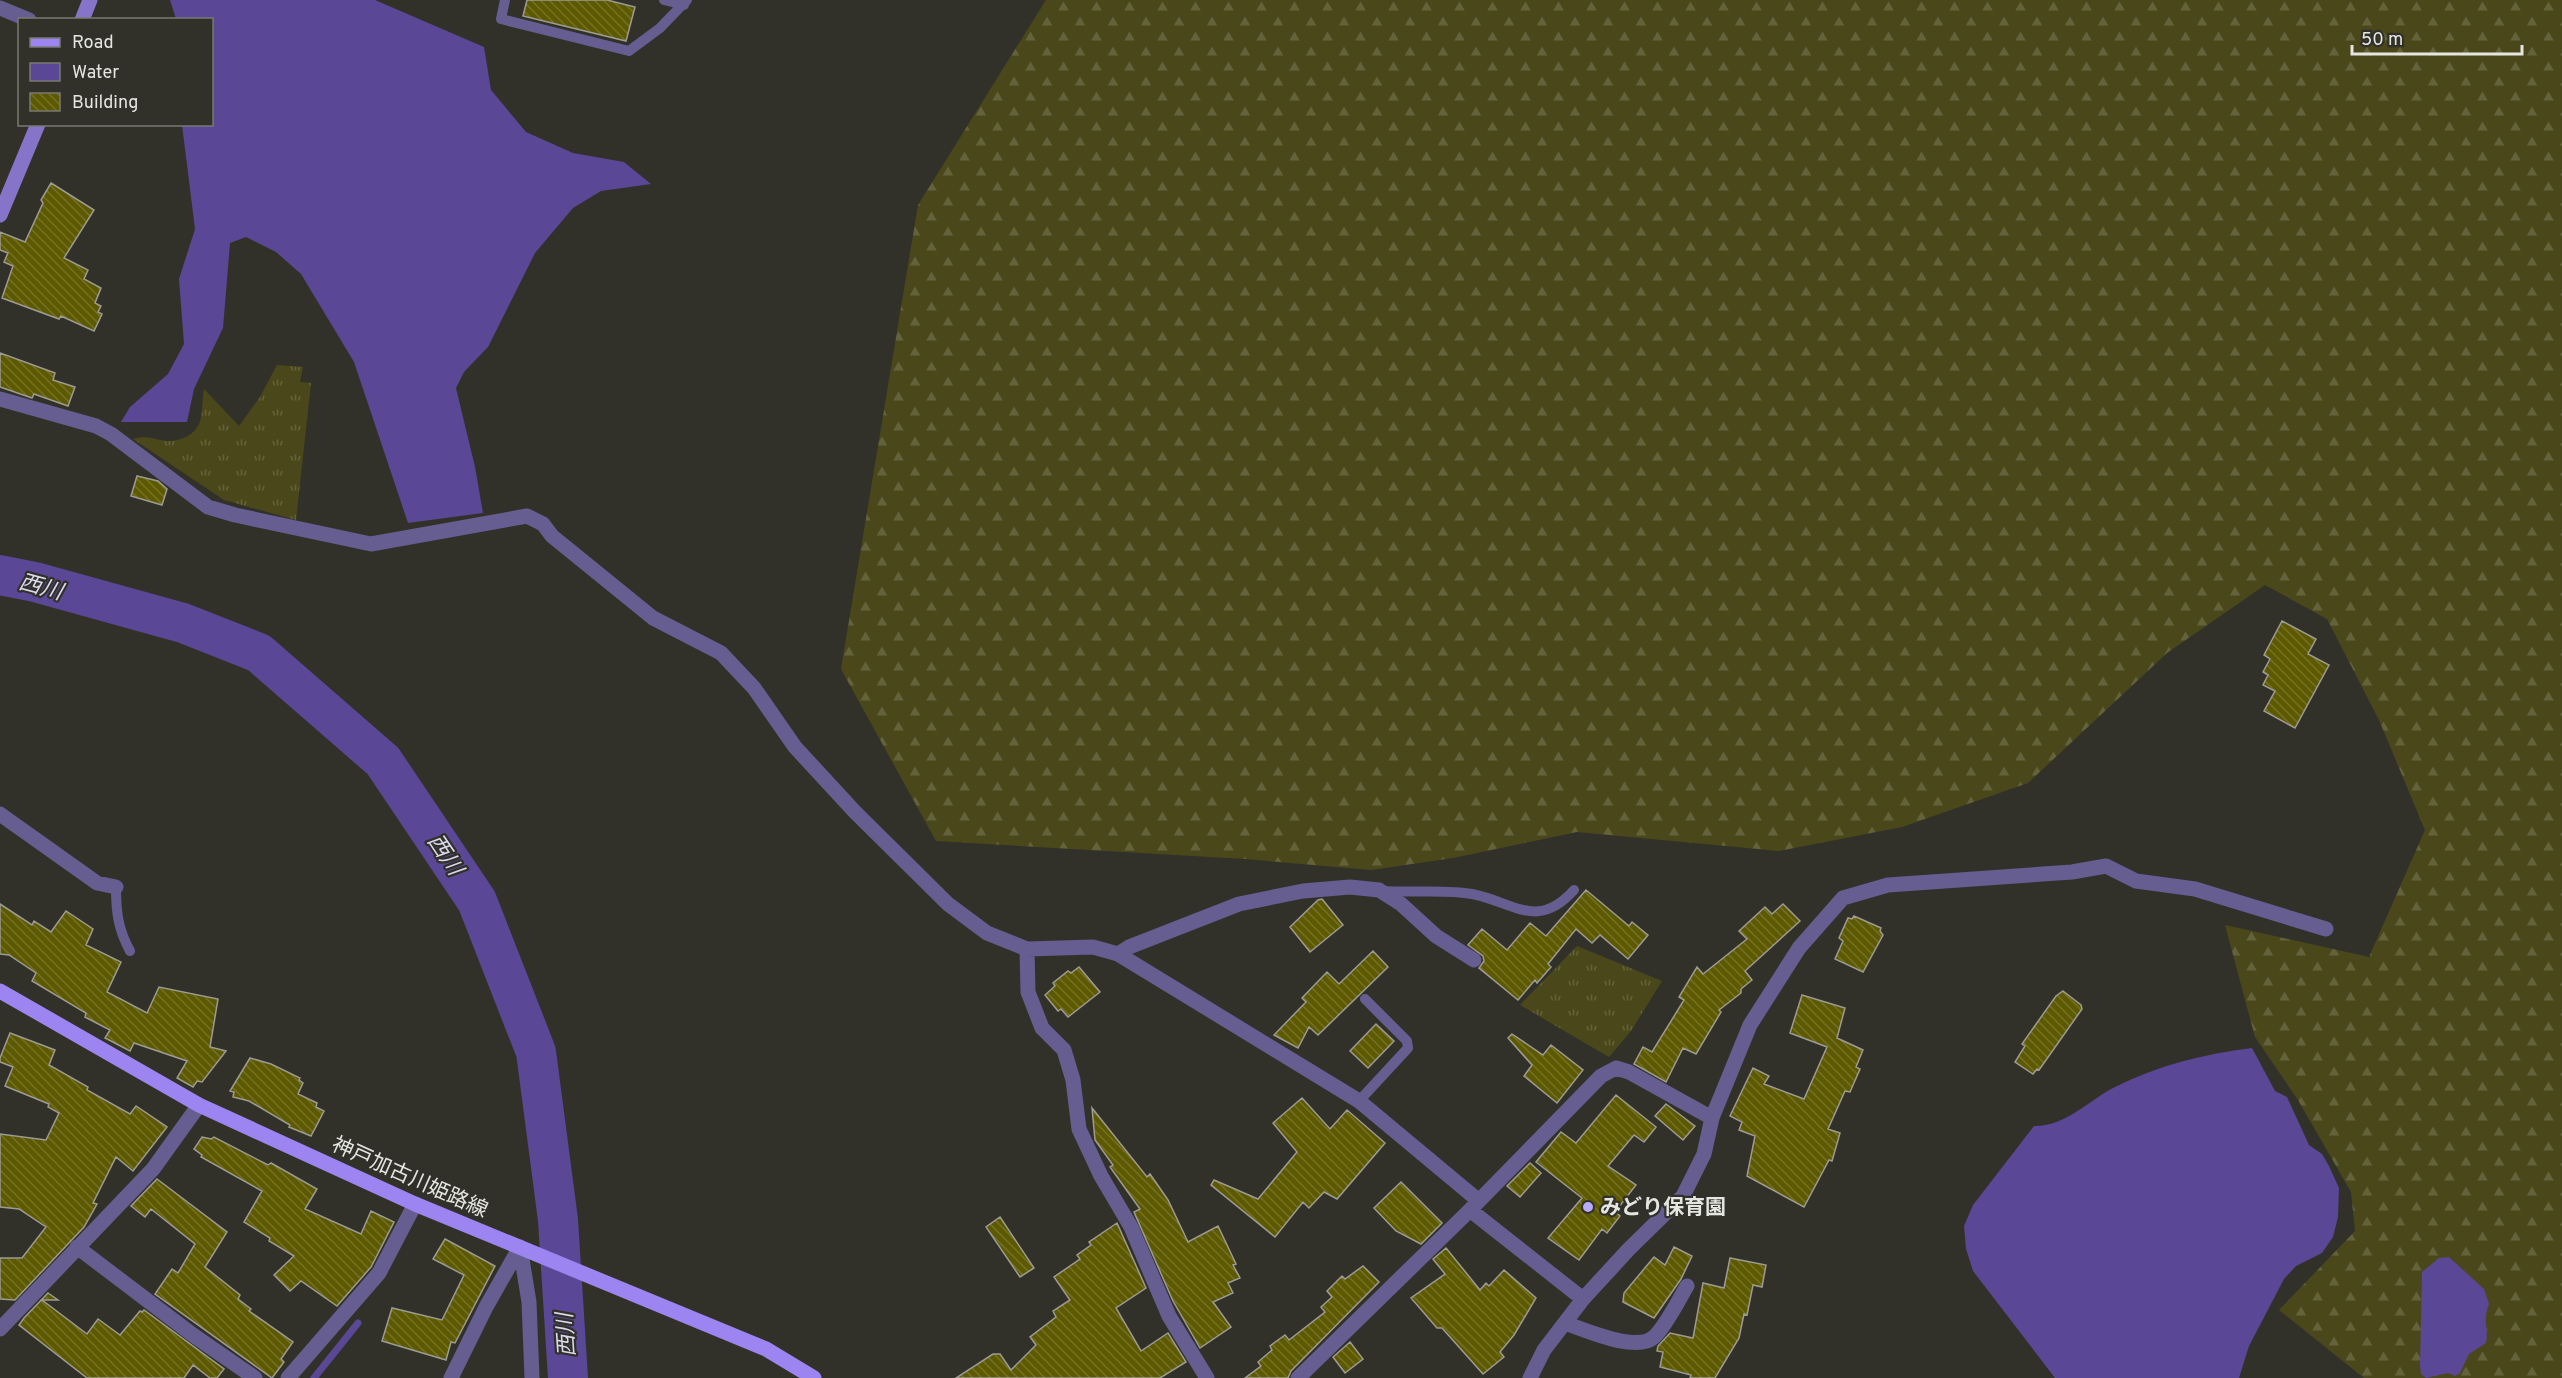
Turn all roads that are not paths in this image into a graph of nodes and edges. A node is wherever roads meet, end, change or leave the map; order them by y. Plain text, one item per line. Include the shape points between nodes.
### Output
1 (90, 0) edge
2 (505, 0) edge
3 (664, 0) edge
4 (686, 3) edge
5 (0, 8) edge
6 (24, 18) edge
7 (83, 18) edge
8 (37, 126) edge
9 (0, 215) edge
10 (0, 399) edge
11 (0, 814) edge
12 (116, 887) joint
13 (1379, 890) junction
14 (1574, 890) dead end
15 (2326, 929) dead end
16 (1027, 949) junction
17 (130, 951) dead end
18 (1118, 954) junction
19 (1474, 960) dead end
20 (0, 991) edge
21 (1365, 999) dead end
22 (1359, 1101) junction
23 (199, 1105) junction
24 (1712, 1118) junction
25 (415, 1204) junction
26 (1475, 1206) junction
27 (77, 1247) junction
28 (527, 1250) junction
29 (1687, 1286) dead end
30 (1583, 1299) junction
31 (1565, 1323) junction
32 (0, 1329) edge
33 (255, 1378) edge
34 (288, 1378) edge
35 (452, 1378) edge
36 (532, 1378) edge
37 (814, 1378) edge
38 (1207, 1378) edge
39 (1298, 1378) edge
40 (1530, 1378) edge

1 - 7 main road
2 - 4 lane via 501,20 629,51
3 - 4 lane
5 - 6 street
8 - 9 main road
10 - 16 street via 96,426 208,507 235,515 371,544 527,516 543,524 552,536 653,618 721,653 754,688 795,747 948,904 987,933
11 - 12 street via 97,883
12 - 17 lane via 118,923
13 - 14 lane via 1471,894 1536,912 1560,905
13 - 18 street via 1350,887 1303,891 1239,904
13 - 19 street via 1436,936
15 - 24 street via 2195,889 2136,881 2106,866 2072,872 1888,885 1843,898 1799,948 1750,1025
16 - 18 street via 1092,947
16 - 38 street via 1028,992 1042,1028 1064,1050 1073,1080 1079,1129 1131,1227 1169,1316
18 - 22 street
20 - 23 main road, 神戸加古川姫路線
21 - 22 lane via 1407,1041 1408,1047
22 - 26 street
23 - 25 main road, 神戸加古川姫路線
23 - 27 street via 153,1169
24 - 26 street via 1616,1068 1601,1076
24 - 30 street via 1704,1154 1683,1196
25 - 28 main road, 神戸加古川姫路線
25 - 34 street via 379,1273
26 - 30 street
26 - 39 street
27 - 32 street
27 - 33 street
28 - 35 street via 486,1307
28 - 36 street
28 - 37 main road, 神戸加古川姫路線 via 766,1349
29 - 31 street via 1654,1337 1643,1343 1615,1340
30 - 31 street
31 - 40 street via 1544,1350

